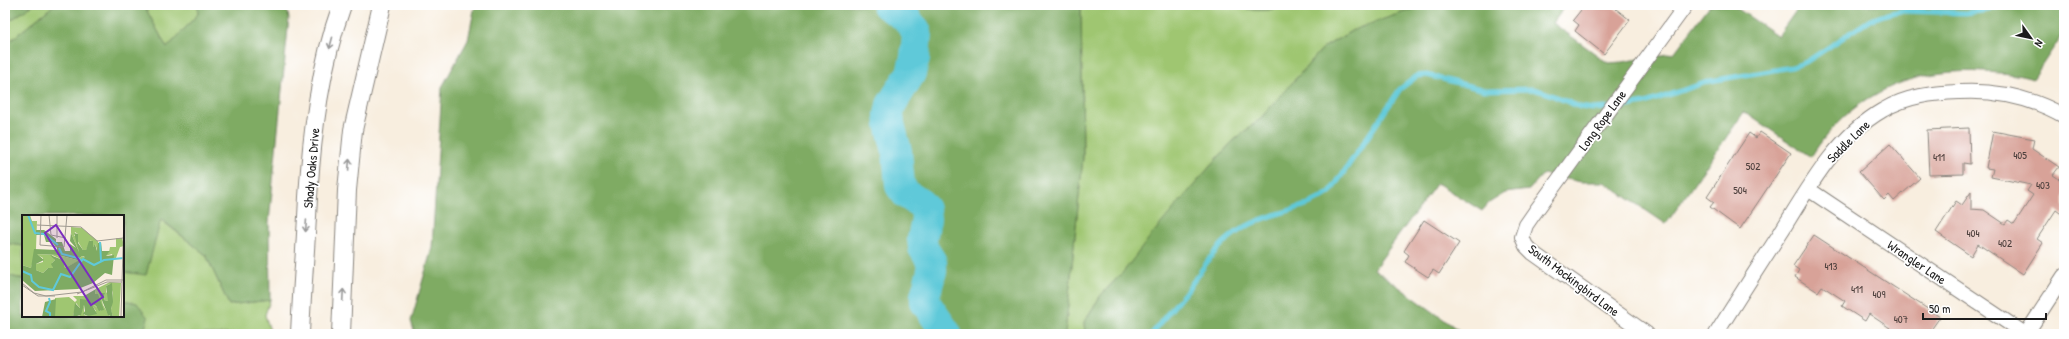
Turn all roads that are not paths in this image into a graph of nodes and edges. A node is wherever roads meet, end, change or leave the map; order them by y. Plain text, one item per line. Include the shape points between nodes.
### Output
1 (342, 5) edge
2 (382, 5) edge
3 (386, 5) edge
4 (1686, 5) edge
5 (378, 24) junction
6 (2064, 116) edge
7 (1808, 190) junction
8 (1522, 237) joint
9 (2064, 276) edge
10 (300, 334) edge
11 (341, 334) edge
12 (1647, 334) edge
13 (1716, 334) edge
14 (2025, 334) edge

1 -> 10 street, Shady Oaks Drive via 324,76 313,136
2 - 5 street
3 - 5 street
4 - 8 street, Long Rope Lane via 1526,224
11 -> 5 street via 347,190 353,130
6 - 7 street, Saddle Lane via 2036,102 1996,92 1948,92 1905,100 1884,109 1862,124 1830,158
7 - 13 street, Saddle Lane
7 - 14 street, Wrangler Lane
8 - 12 street, South Mockingbird Lane via 1533,253
9 - 14 street

